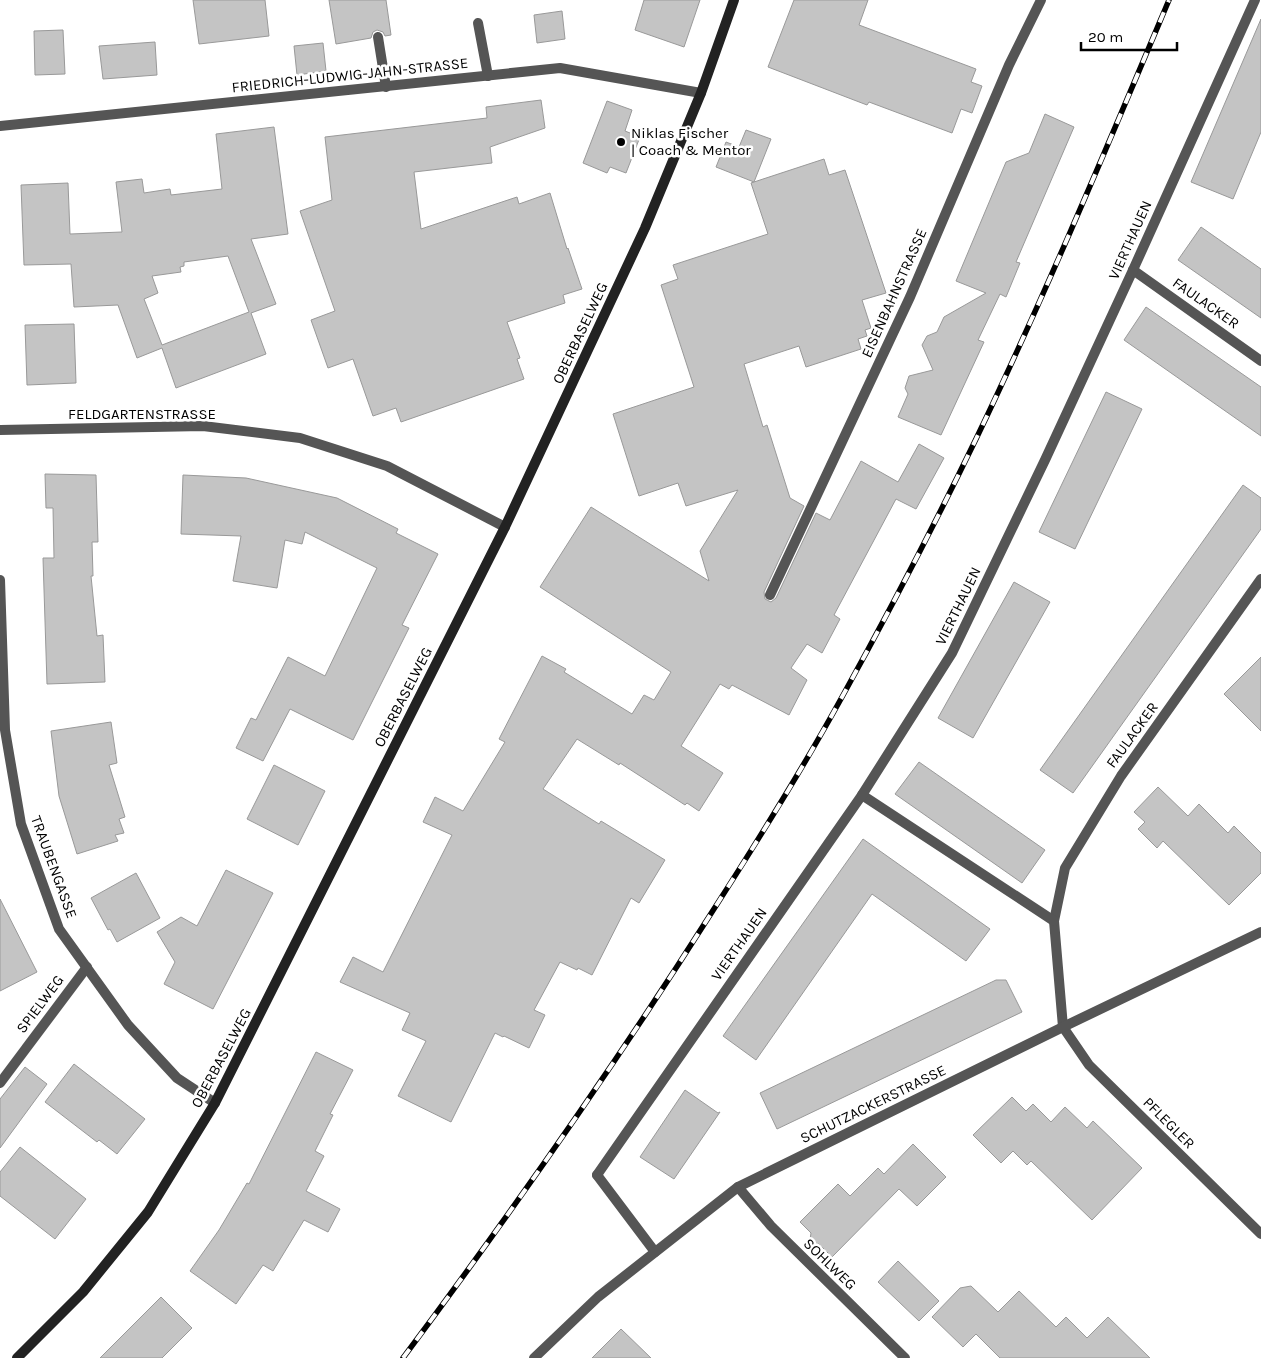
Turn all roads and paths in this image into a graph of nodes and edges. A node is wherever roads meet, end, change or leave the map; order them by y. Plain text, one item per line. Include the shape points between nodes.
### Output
1 (734, 0) edge
2 (1041, 0) edge
3 (1255, 0) edge
4 (478, 23) dead end
5 (378, 37) dead end
6 (488, 76) junction
7 (386, 87) junction
8 (701, 94) junction
9 (0, 126) edge
10 (1133, 270) junction
11 (1261, 361) edge
12 (0, 430) edge
13 (505, 527) junction
14 (1261, 579) edge
15 (0, 580) edge
16 (770, 595) dead end
17 (862, 795) junction
18 (1054, 921) junction
19 (1261, 932) edge
20 (86, 967) junction
21 (1063, 1027) junction
22 (0, 1083) edge
23 (215, 1103) junction
24 (738, 1187) junction
25 (1261, 1234) edge
26 (655, 1252) junction
27 (17, 1358) edge
28 (534, 1358) edge
29 (905, 1358) edge

1 - 8 street, OBERBASELWEG
2 - 16 street, EISENBAHNSTRASSE via 1009,65 910,297
3 - 10 street, VIERTHAUEN
4 - 6 street
5 - 7 street
6 - 7 street, FRIEDRICH-LUDWIG-JAHN-STRASSE
6 - 8 street, FRIEDRICH-LUDWIG-JAHN-STRASSE via 560,68
7 - 9 street, FRIEDRICH-LUDWIG-JAHN-STRASSE
8 - 13 street, OBERBASELWEG via 645,228
10 - 11 street, FAULACKER
10 - 17 street, VIERTHAUEN via 952,653
12 - 13 street, FELDGARTENSTRASSE via 203,426 300,438 387,466
13 - 23 street, OBERBASELWEG
14 - 18 street, FAULACKER via 1121,776 1065,868
15 - 20 street, TRAUBENGASSE via 5,730 21,824 60,929
17 - 18 street
17 - 26 street, VIERTHAUEN via 597,1175
18 - 21 street, FAULACKER
19 - 21 street, SCHUTZACKERSTRASSE
20 - 22 street, SPIELWEG
20 - 23 street, TRAUBENGASSE via 128,1025 177,1078
21 - 24 street, SCHUTZACKERSTRASSE
21 - 25 street, PFLEGLER via 1089,1065
23 - 27 street, OBERBASELWEG via 148,1212 83,1292
24 - 26 street, SCHUTZACKERSTRASSE
24 - 29 street, SOHLWEG via 771,1226
26 - 28 street, SCHUTZACKERSTRASSE via 598,1297

